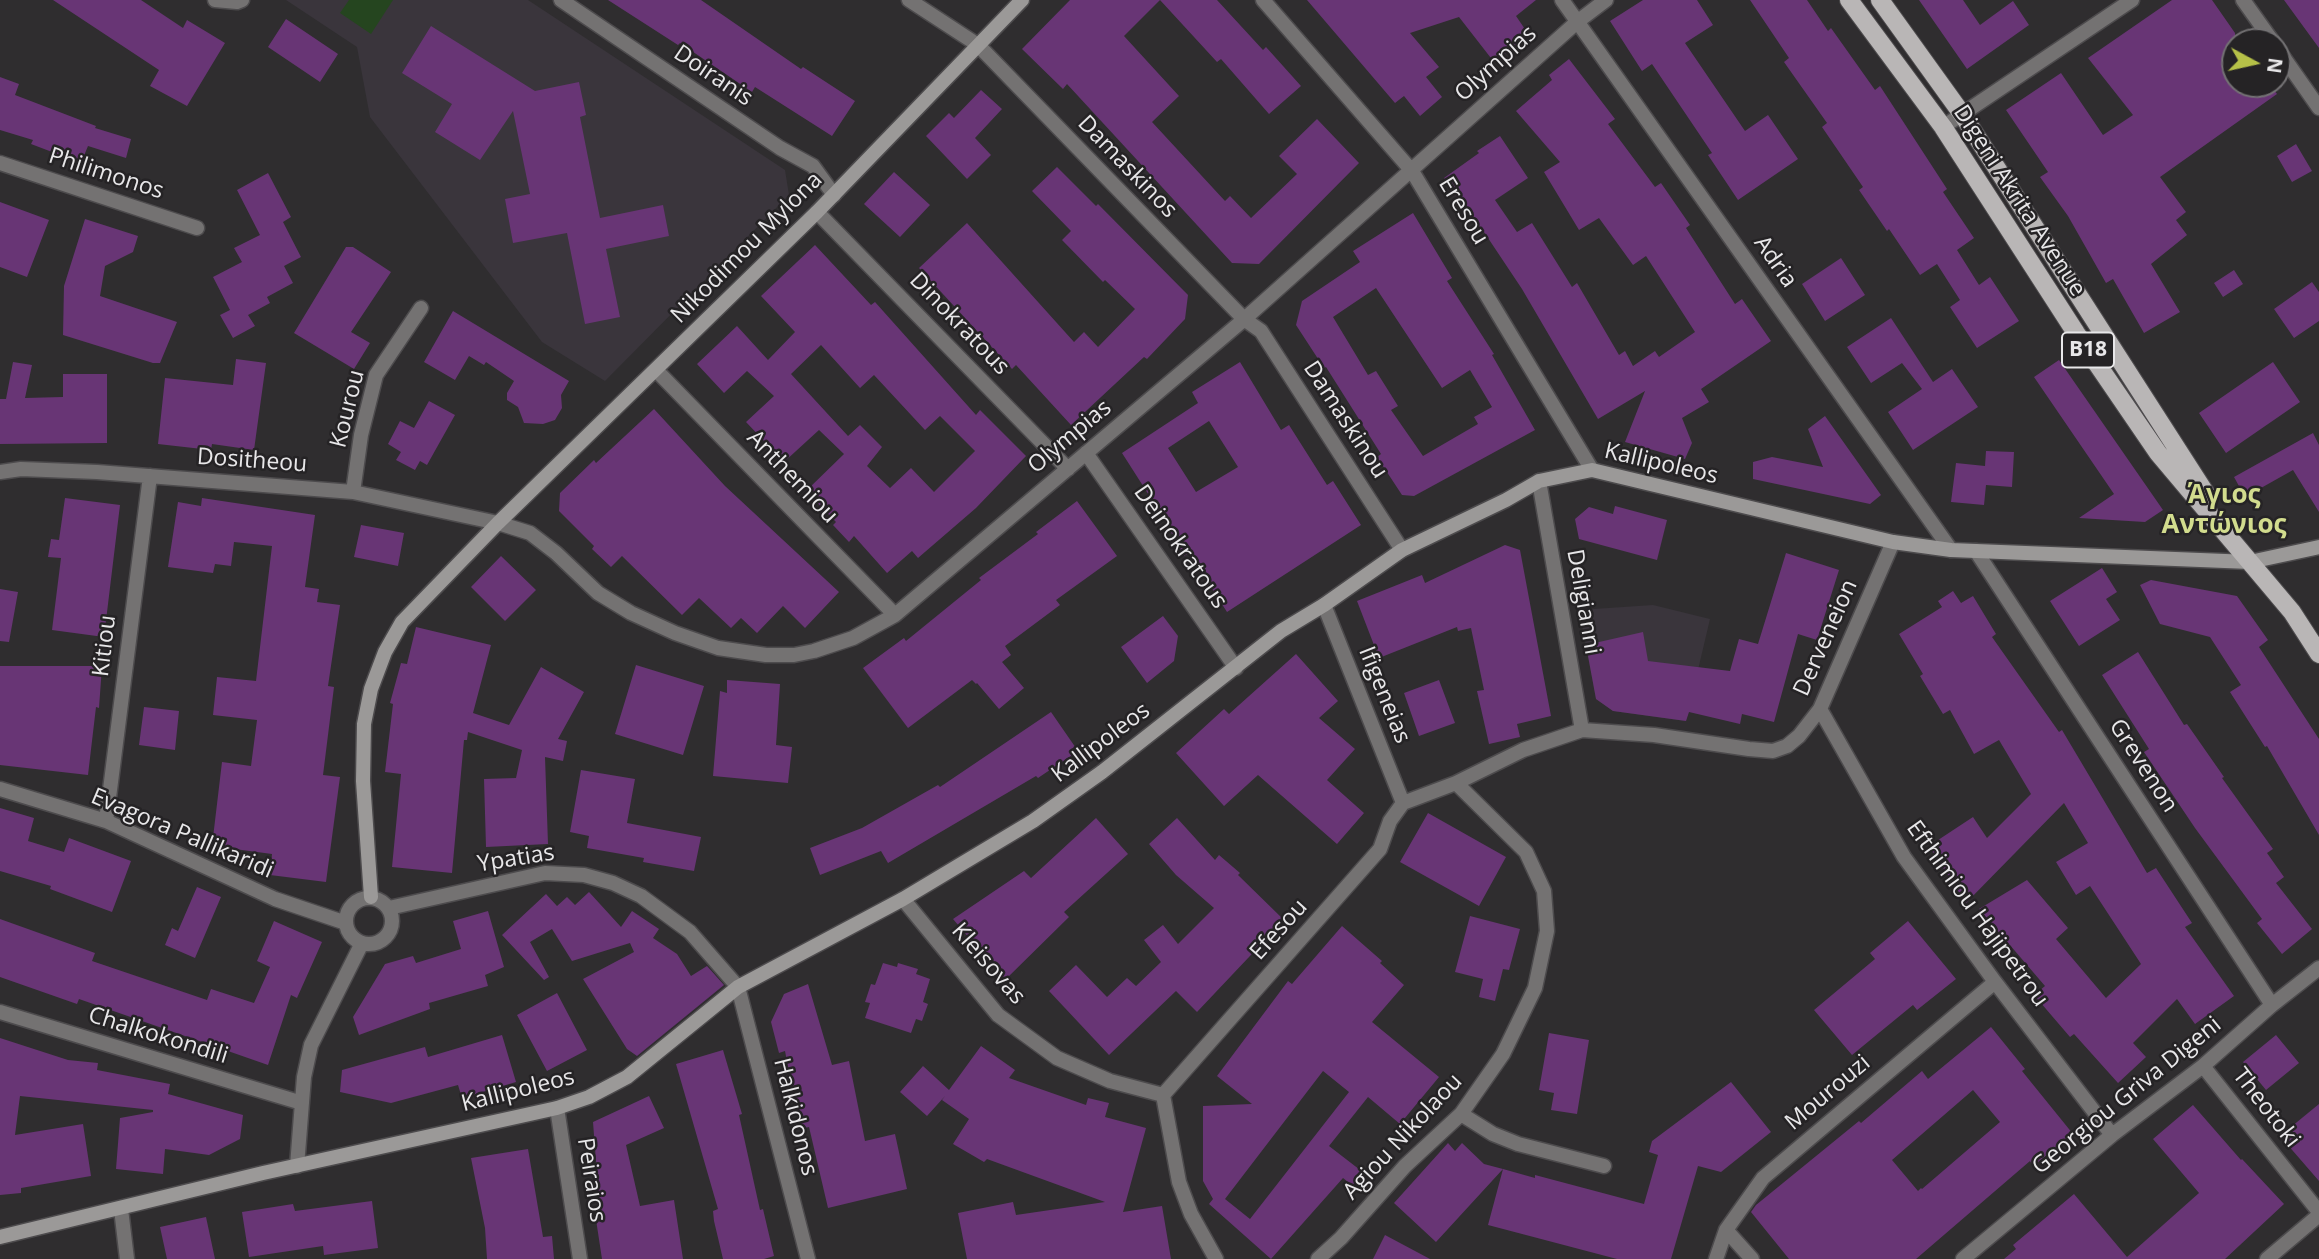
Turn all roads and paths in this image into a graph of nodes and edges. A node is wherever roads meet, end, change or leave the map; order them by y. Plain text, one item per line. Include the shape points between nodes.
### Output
1 (215, 0) edge
2 (243, 0) edge
3 (561, 0) edge
4 (909, 0) edge
5 (1023, 0) edge
6 (1263, 0) edge
7 (1562, 0) edge
8 (1606, 0) edge
9 (1849, 0) edge
10 (1880, 0) edge
11 (2132, 0) edge
12 (2244, 0) edge
13 (1577, 22) junction
14 (2263, 28) edge
15 (978, 45) junction
16 (2291, 68) edge
17 (1982, 100) junction
18 (2319, 108) edge
19 (1962, 114) junction
20 (1943, 127) junction
21 (1974, 132) junction
22 (0, 163) edge
23 (1412, 171) junction
24 (834, 195) junction
25 (817, 212) junction
26 (197, 228) dead end
27 (421, 308) dead end
28 (1244, 319) junction
29 (656, 370) junction
30 (1086, 453) junction
31 (1068, 469) junction
32 (1592, 470) junction
33 (0, 472) edge
34 (150, 476) junction
35 (1539, 481) junction
36 (353, 492) junction
37 (498, 523) junction
38 (1892, 542) junction
39 (2319, 547) edge
40 (1402, 550) junction
41 (1951, 550) junction
42 (1976, 551) junction
43 (2250, 562) junction
44 (1324, 605) junction
45 (895, 615) junction
46 (2319, 653) edge
47 (1236, 668) junction
48 (1820, 709) junction
49 (1582, 730) junction
50 (1456, 783) junction
51 (0, 789) edge
52 (1403, 803) junction
53 (106, 821) junction
54 (371, 897) junction
55 (903, 899) junction
56 (389, 908) junction
57 (346, 923) junction
58 (362, 943) junction
59 (2319, 968) edge
60 (1995, 982) junction
61 (738, 987) junction
62 (2272, 1005) junction
63 (0, 1012) edge
64 (2203, 1066) junction
65 (1163, 1095) junction
66 (302, 1103) junction
67 (557, 1108) junction
68 (1461, 1114) junction
69 (2112, 1135) junction
70 (296, 1166) junction
71 (1604, 1166) dead end
72 (121, 1209) junction
73 (2319, 1214) edge
74 (1726, 1230) junction
75 (0, 1237) edge
76 (127, 1259) edge
77 (580, 1259) edge
78 (808, 1259) edge
79 (1216, 1259) edge
80 (1318, 1259) edge
81 (1716, 1259) edge
82 (1752, 1259) edge
83 (1963, 1259) edge
84 (2267, 1259) edge

1 - 2 street
3 - 24 street, Doiranis via 813,166
4 - 15 street, Damaskinos
5 - 15 main road, Nikodimou Mylona
6 - 23 street, Eresou
7 - 13 street, Adria
8 - 13 street, Olympias
9 - 20 main road, Digeni Akrita Avenue / B18
10 - 19 main road, Digeni Akrita Avenue / B18
11 - 17 street
12 - 14 street
13 - 23 street, Olympias
13 - 41 street, Adria
15 - 24 main road, Nikodimou Mylona
15 - 28 street, Damaskinos
16 - 18 street
17 - 19 street
17 - 21 street
19 - 20 street
19 - 21 main road, Digeni Akrita Avenue / B18
20 - 43 main road, Digeni Akrita Avenue / B18 via 2158,453
21 - 43 main road, Digeni Akrita Avenue / B18
22 - 26 street, Philimonos
23 - 28 street, Olympias
23 - 32 street, Eresou
24 - 25 main road, Nikodimou Mylona
25 - 29 main road, Nikodimou Mylona
25 - 31 street, Dinokratous
27 - 36 street, Kourou via 376,375
28 - 30 street, Olympias
28 - 40 street, Damaskinou via 1261,331
29 - 37 main road, Nikodimou Mylona
29 - 45 street, Anthemiou
30 - 31 street, Olympias
30 - 47 street, Deinokratous
31 - 45 street, Olympias
32 - 35 main road, Kallipoleos
32 - 38 main road, Kallipoleos
33 - 34 street, Dositheou via 21,469
34 - 36 street, Dositheou
34 - 53 street, Kitiou
35 - 40 main road, Kallipoleos
35 - 49 street, Deligianni
36 - 37 street, Dositheou
37 - 45 street, Olympias via 530,533 598,593 631,613 718,648 794,655 853,638
37 - 54 main road, Nikodimou Mylona via 402,622 371,689 364,724 363,781
38 - 41 main road, Kallipoleos
38 - 48 street, Derveneion
39 - 43 main road, Kallipoleos
40 - 44 main road, Kallipoleos
41 - 42 main road, Kallipoleos
42 - 43 main road, Kallipoleos
42 - 62 street, Grevenon
43 - 46 main road, B18
44 - 47 main road, Kallipoleos via 1281,631
44 - 52 street, Ifigeneias
47 - 55 main road, Kallipoleos via 1033,821
48 - 49 street, Derveneion via 1799,736 1773,751
48 - 60 street, Efthimiou Hajipetrou via 1904,857
49 - 50 street via 1523,750
50 - 52 street
50 - 68 street, Agiou Nikolaou via 1526,852 1544,891 1547,932 1535,988 1503,1054
51 - 53 street, Evagora Pallikaridi
52 - 65 street, Efesou via 1390,821 1380,849
53 - 57 street, Evagora Pallikaridi via 275,899
54 - 56 street
54 - 57 street via 350,907
55 - 61 main road, Kallipoleos
55 - 65 street, Kleisovas via 998,1015 1057,1058 1110,1081
56 - 58 street via 393,922 387,935 376,943
56 - 61 street, Ypatias via 545,873 584,875 641,896 690,932
57 - 58 street via 351,935
58 - 66 street via 310,1045
59 - 62 street, Georgiou Griva Digeni
60 - 69 street, Efthimiou Hajipetrou
60 - 74 street, Mourouzi via 1763,1178
61 - 67 main road, Kallipoleos via 627,1077
61 - 78 street, Halkidonos
62 - 64 street, Georgiou Griva Digeni
63 - 66 street, Chalkokondili
64 - 69 street, Georgiou Griva Digeni
64 - 73 street, Theotoki
65 - 79 street via 1179,1182
66 - 70 street
67 - 70 main road, Kallipoleos
67 - 77 street, Peiraios
68 - 71 street via 1518,1144
68 - 80 street, Agiou Nikolaou
69 - 83 street, Georgiou Griva Digeni
70 - 72 main road, Kallipoleos
72 - 75 main road, Kallipoleos
72 - 76 street
73 - 84 street
74 - 81 street, Mourouzi
74 - 82 street

